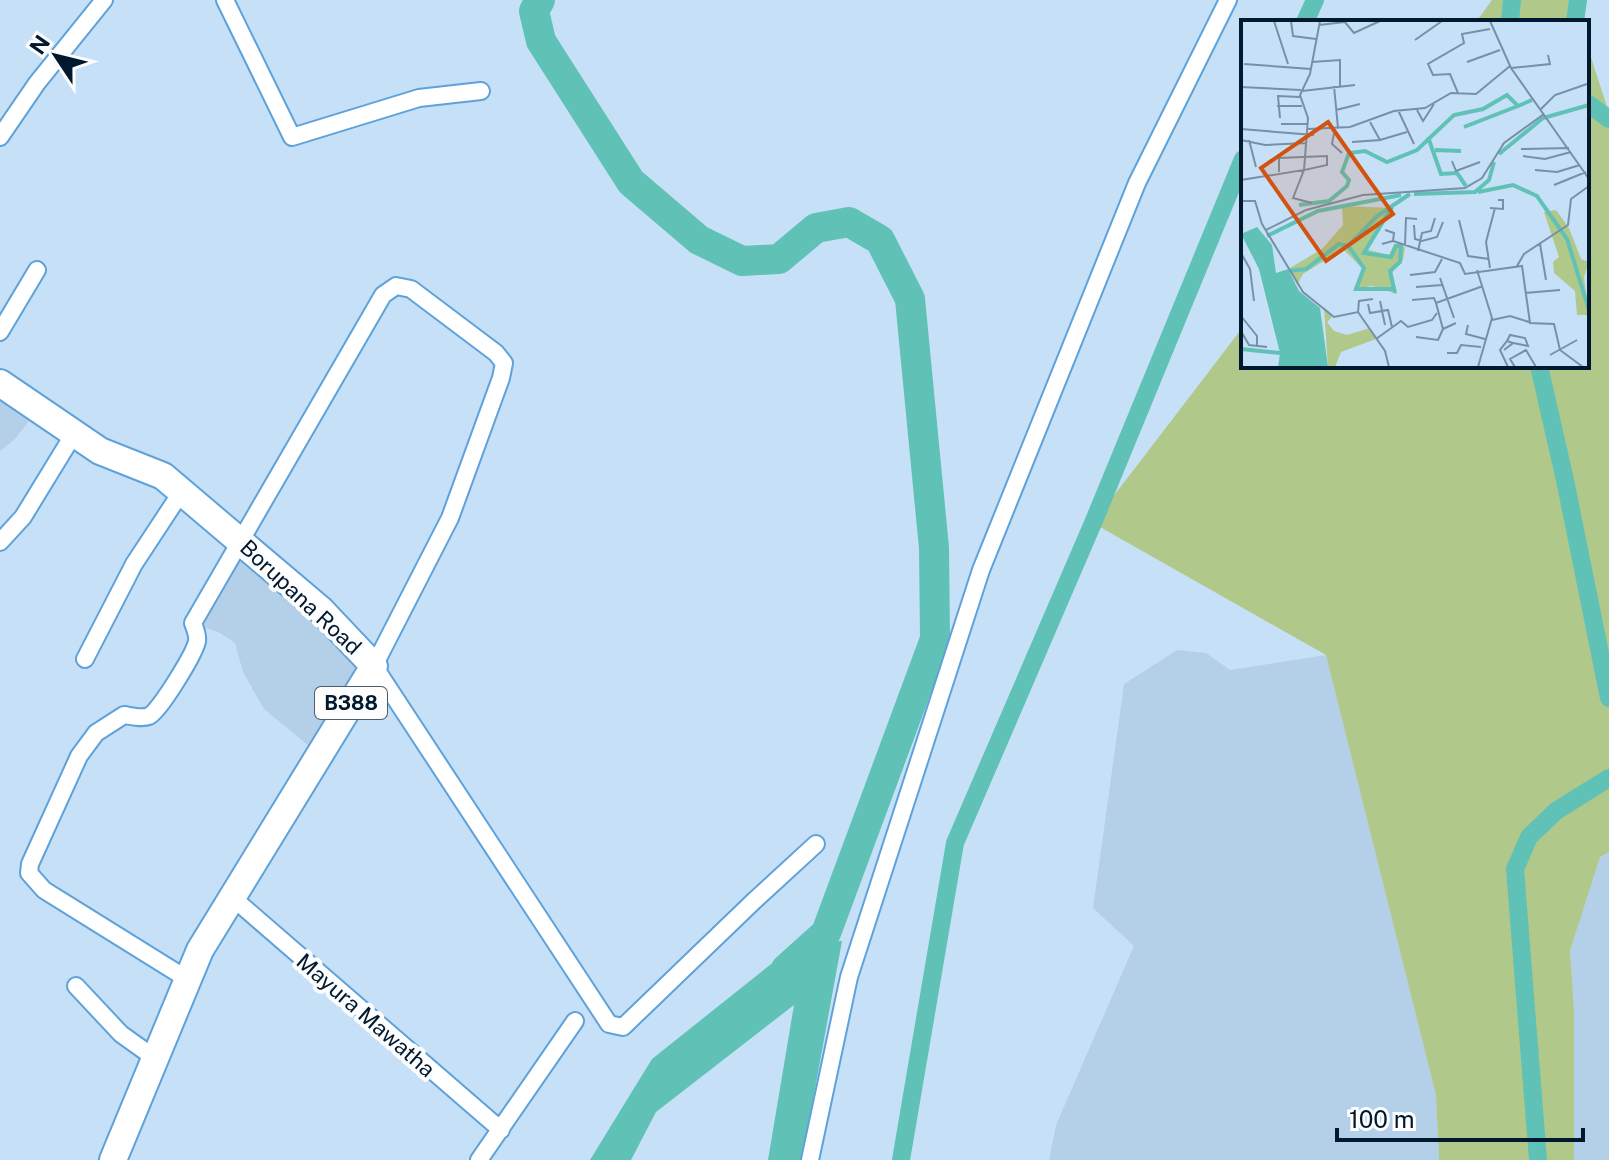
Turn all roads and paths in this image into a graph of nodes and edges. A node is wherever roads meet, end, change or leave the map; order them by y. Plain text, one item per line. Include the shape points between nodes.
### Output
1 (104, 0) edge
2 (225, 0) edge
3 (1228, 0) edge
4 (481, 91) dead end
5 (0, 137) edge
6 (37, 270) dead end
7 (0, 332) edge
8 (0, 383) edge
9 (75, 432) junction
10 (182, 491) junction
11 (240, 539) junction
12 (0, 542) edge
13 (85, 659) dead end
14 (374, 666) junction
15 (816, 844) dead end
16 (233, 898) junction
17 (187, 979) junction
18 (76, 986) dead end
19 (575, 1021) dead end
20 (156, 1059) junction
21 (501, 1130) junction
22 (113, 1160) edge
23 (479, 1160) edge
24 (810, 1160) edge

1 - 5 street
2 - 4 street via 292,137 419,98
3 - 24 street via 1137,183 981,570 849,977
6 - 7 street
8 - 9 main road, Borupana Road / B388
9 - 10 main road, Borupana Road / B388 via 100,451 163,476
9 - 12 street via 23,517
10 - 11 main road, Borupana Road / B388
10 - 13 street via 134,564
11 - 14 main road, Borupana Road / B388 via 321,610
11 - 14 street via 383,295 396,286 411,289 496,353 504,363 501,378 450,518
11 - 17 street via 193,623 196,646 168,693 153,714 124,715 96,733 79,756 29,873 44,890
14 - 15 street via 609,1024 623,1027
14 - 16 main road, Borupana Road / B388
16 - 17 main road, Borupana Road / B388
16 - 21 street, Mayura Mawatha
17 - 20 main road, Borupana Road / B388
18 - 20 street via 121,1034
19 - 21 street
20 - 22 main road, Borupana Road / B388
21 - 23 street

